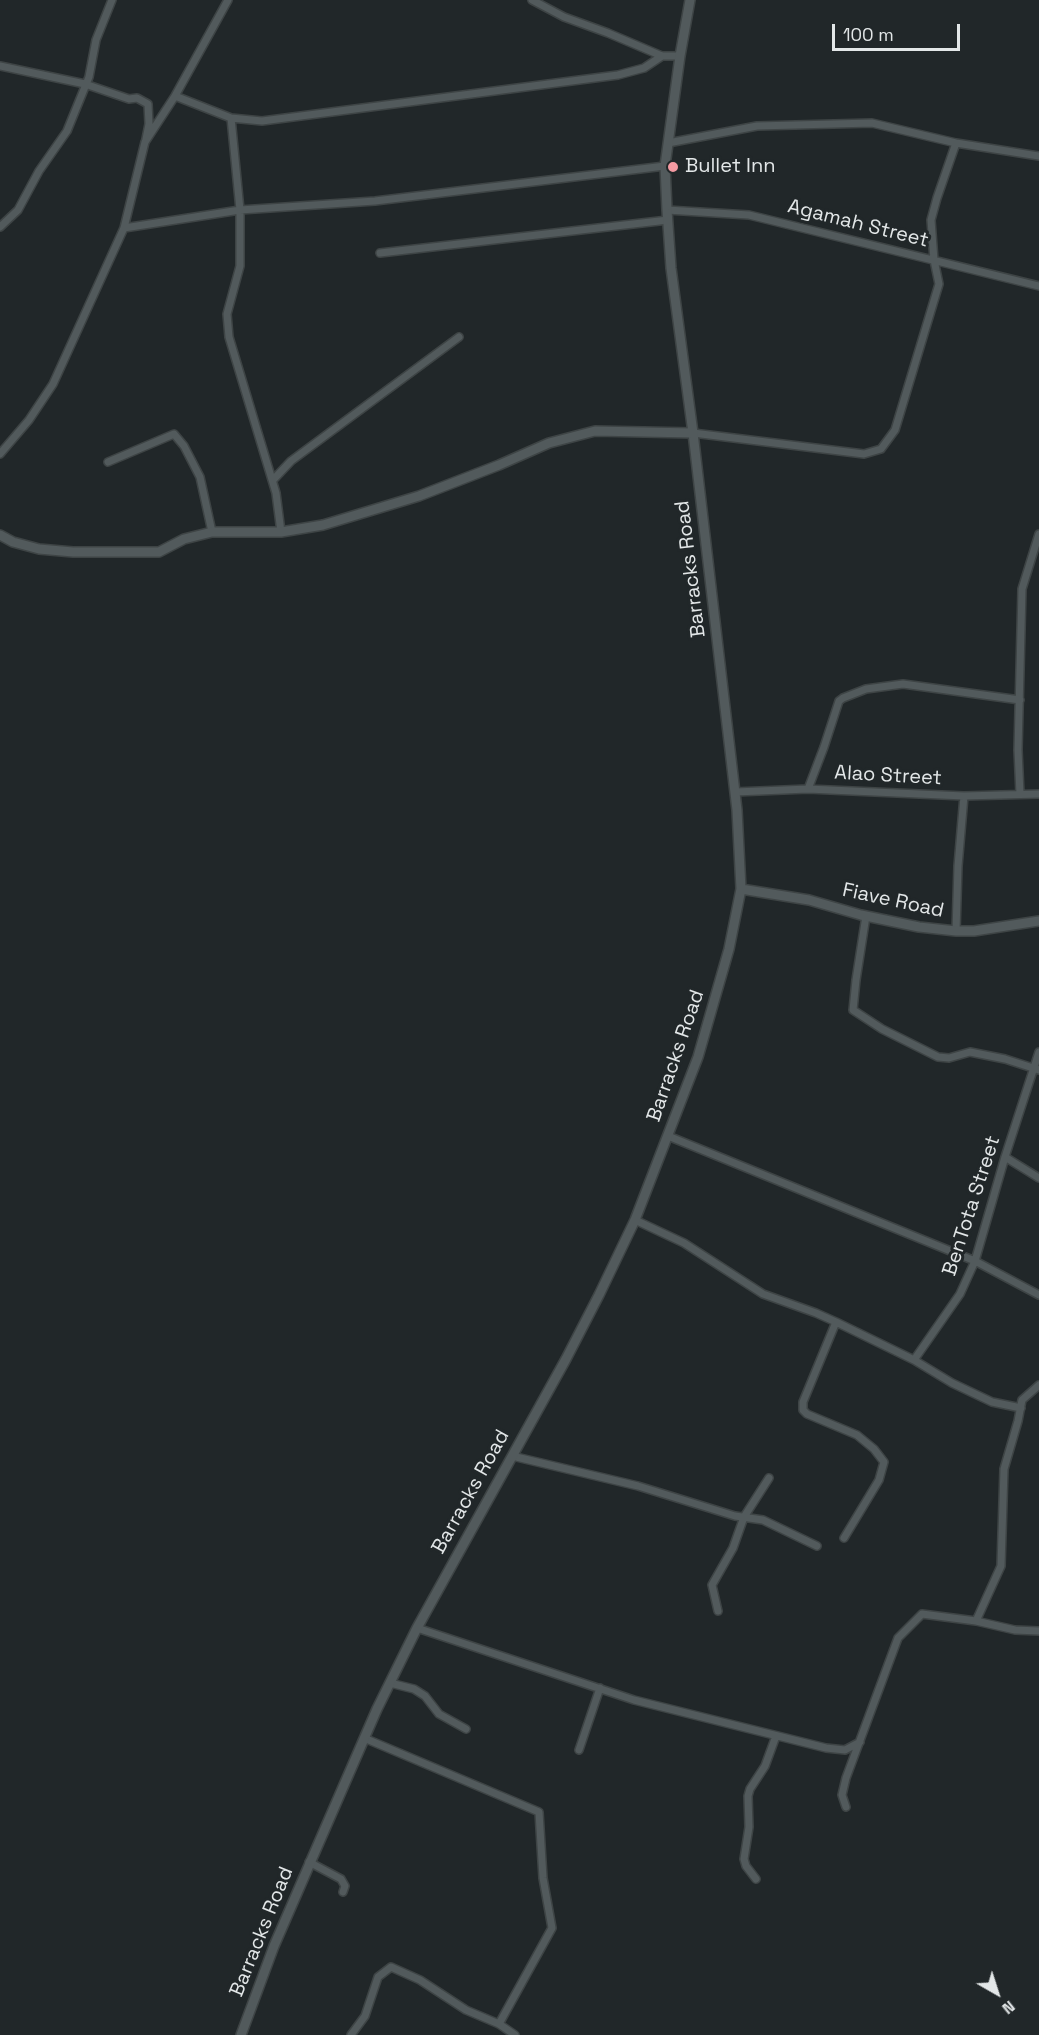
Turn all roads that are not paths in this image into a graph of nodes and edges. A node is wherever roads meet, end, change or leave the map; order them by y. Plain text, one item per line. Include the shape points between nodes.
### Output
1 (112, 0) edge
2 (228, 0) edge
3 (532, 0) edge
4 (690, 0) edge
5 (662, 56) junction
6 (680, 56) junction
7 (0, 66) edge
8 (85, 84) junction
9 (175, 96) junction
10 (231, 118) junction
11 (145, 142) junction
12 (956, 142) junction
13 (668, 143) junction
14 (1039, 156) edge
15 (665, 166) junction
16 (240, 210) junction
17 (668, 215) junction
18 (0, 227) edge
19 (124, 228) junction
20 (380, 253) dead end
21 (934, 260) junction
22 (1039, 286) edge
23 (459, 337) dead end
24 (693, 433) junction
25 (0, 454) edge
26 (108, 462) dead end
27 (273, 480) junction
28 (212, 532) junction
29 (281, 532) junction
30 (1039, 534) edge
31 (0, 535) edge
32 (1020, 700) junction
33 (807, 789) junction
34 (735, 792) junction
35 (1020, 794) junction
36 (1039, 794) edge
37 (964, 796) junction
38 (741, 889) junction
39 (866, 915) junction
40 (1039, 921) edge
41 (956, 931) junction
42 (1039, 1052) edge
43 (1036, 1070) edge
44 (668, 1136) junction
45 (1005, 1157) junction
46 (1039, 1178) edge
47 (635, 1220) junction
48 (975, 1261) junction
49 (1039, 1295) edge
50 (836, 1322) junction
51 (914, 1360) junction
52 (1039, 1385) edge
53 (1021, 1408) junction
54 (512, 1456) junction
55 (769, 1478) dead end
56 (744, 1517) junction
57 (844, 1538) dead end
58 (817, 1546) dead end
59 (718, 1611) dead end
60 (976, 1621) junction
61 (417, 1628) junction
62 (1039, 1631) edge
63 (390, 1683) junction
64 (600, 1688) junction
65 (466, 1729) dead end
66 (776, 1736) junction
67 (364, 1738) junction
68 (860, 1742) junction
69 (579, 1750) dead end
70 (846, 1807) dead end
71 (309, 1862) junction
72 (756, 1880) dead end
73 (343, 1892) dead end
74 (499, 2024) junction
75 (241, 2035) edge
76 (351, 2035) edge
77 (514, 2035) edge

1 - 8 street
2 - 9 street
3 - 5 street
4 - 6 street, Barracks Road
5 - 6 street
5 - 10 street via 644,68 618,75 262,121
6 - 13 street, Barracks Road
7 - 8 street
8 - 11 street via 148,104
8 - 18 street via 67,131 18,210
9 - 10 street
9 - 11 street
10 - 16 street
11 - 19 street
12 - 13 street via 872,123 757,126
12 - 14 street
12 - 21 street via 931,220
13 - 15 street, Barracks Road
15 - 16 street via 375,201
15 - 17 street, Barracks Road
16 - 19 street
16 - 27 street via 240,266 226,314 229,337
17 - 20 street, Agamah Street
17 - 21 street, Agamah Street via 749,215
17 - 24 street, Barracks Road via 671,268
19 - 25 street via 54,384
21 - 22 street, Agamah Street
21 - 24 street via 939,284 895,430 881,449 864,454
23 - 27 street via 291,460
24 - 29 street via 595,431 549,443 420,496 323,525
24 - 34 street, Barracks Road
26 - 28 street via 174,434 200,477
27 - 29 street
28 - 29 street
28 - 31 street via 184,539 159,552 39,549
30 - 32 street via 1022,588
32 - 33 street via 903,684 866,688 839,701
32 - 35 street
33 - 34 street, Alao Street
33 - 37 street, Alao Street
34 - 38 street, Barracks Road
35 - 36 street, Alao Street
35 - 37 street, Alao Street
37 - 41 street
38 - 39 street, Fiave Road via 809,900
38 - 44 street, Barracks Road via 718,992
39 - 41 street, Fiave Road
39 - 43 street via 854,1010 938,1057 970,1052
40 - 41 street, Fiave Road
42 - 43 street, BenTota Street
43 - 45 street, BenTota Street
44 - 47 street, Barracks Road
44 - 48 street
45 - 46 street
45 - 48 street, BenTota Street
47 - 50 street via 684,1243 763,1294
47 - 54 street, Barracks Road via 600,1295
48 - 49 street
48 - 51 street, BenTota Street via 960,1294
50 - 51 street
50 - 57 street via 803,1410 857,1435 884,1462 879,1480
51 - 53 street via 992,1402
52 - 53 street via 1022,1400
53 - 60 street via 1004,1469 1001,1566
54 - 56 street via 638,1486
54 - 61 street, Barracks Road
55 - 56 street
56 - 58 street via 763,1520
56 - 59 street via 733,1548 712,1585
60 - 62 street
60 - 68 street via 922,1614 898,1638
61 - 63 street, Barracks Road
61 - 64 street
63 - 65 street via 414,1689 440,1714
63 - 67 street, Barracks Road
64 - 66 street
64 - 69 street
66 - 68 street via 838,1750
66 - 72 street via 748,1796 744,1859
67 - 71 street, Barracks Road
67 - 74 street via 539,1812 543,1878 552,1928
68 - 70 street via 842,1795
71 - 73 street via 341,1878
71 - 75 street, Barracks Road
74 - 76 street via 466,2010 391,1966 378,1977 369,2009
74 - 77 street

